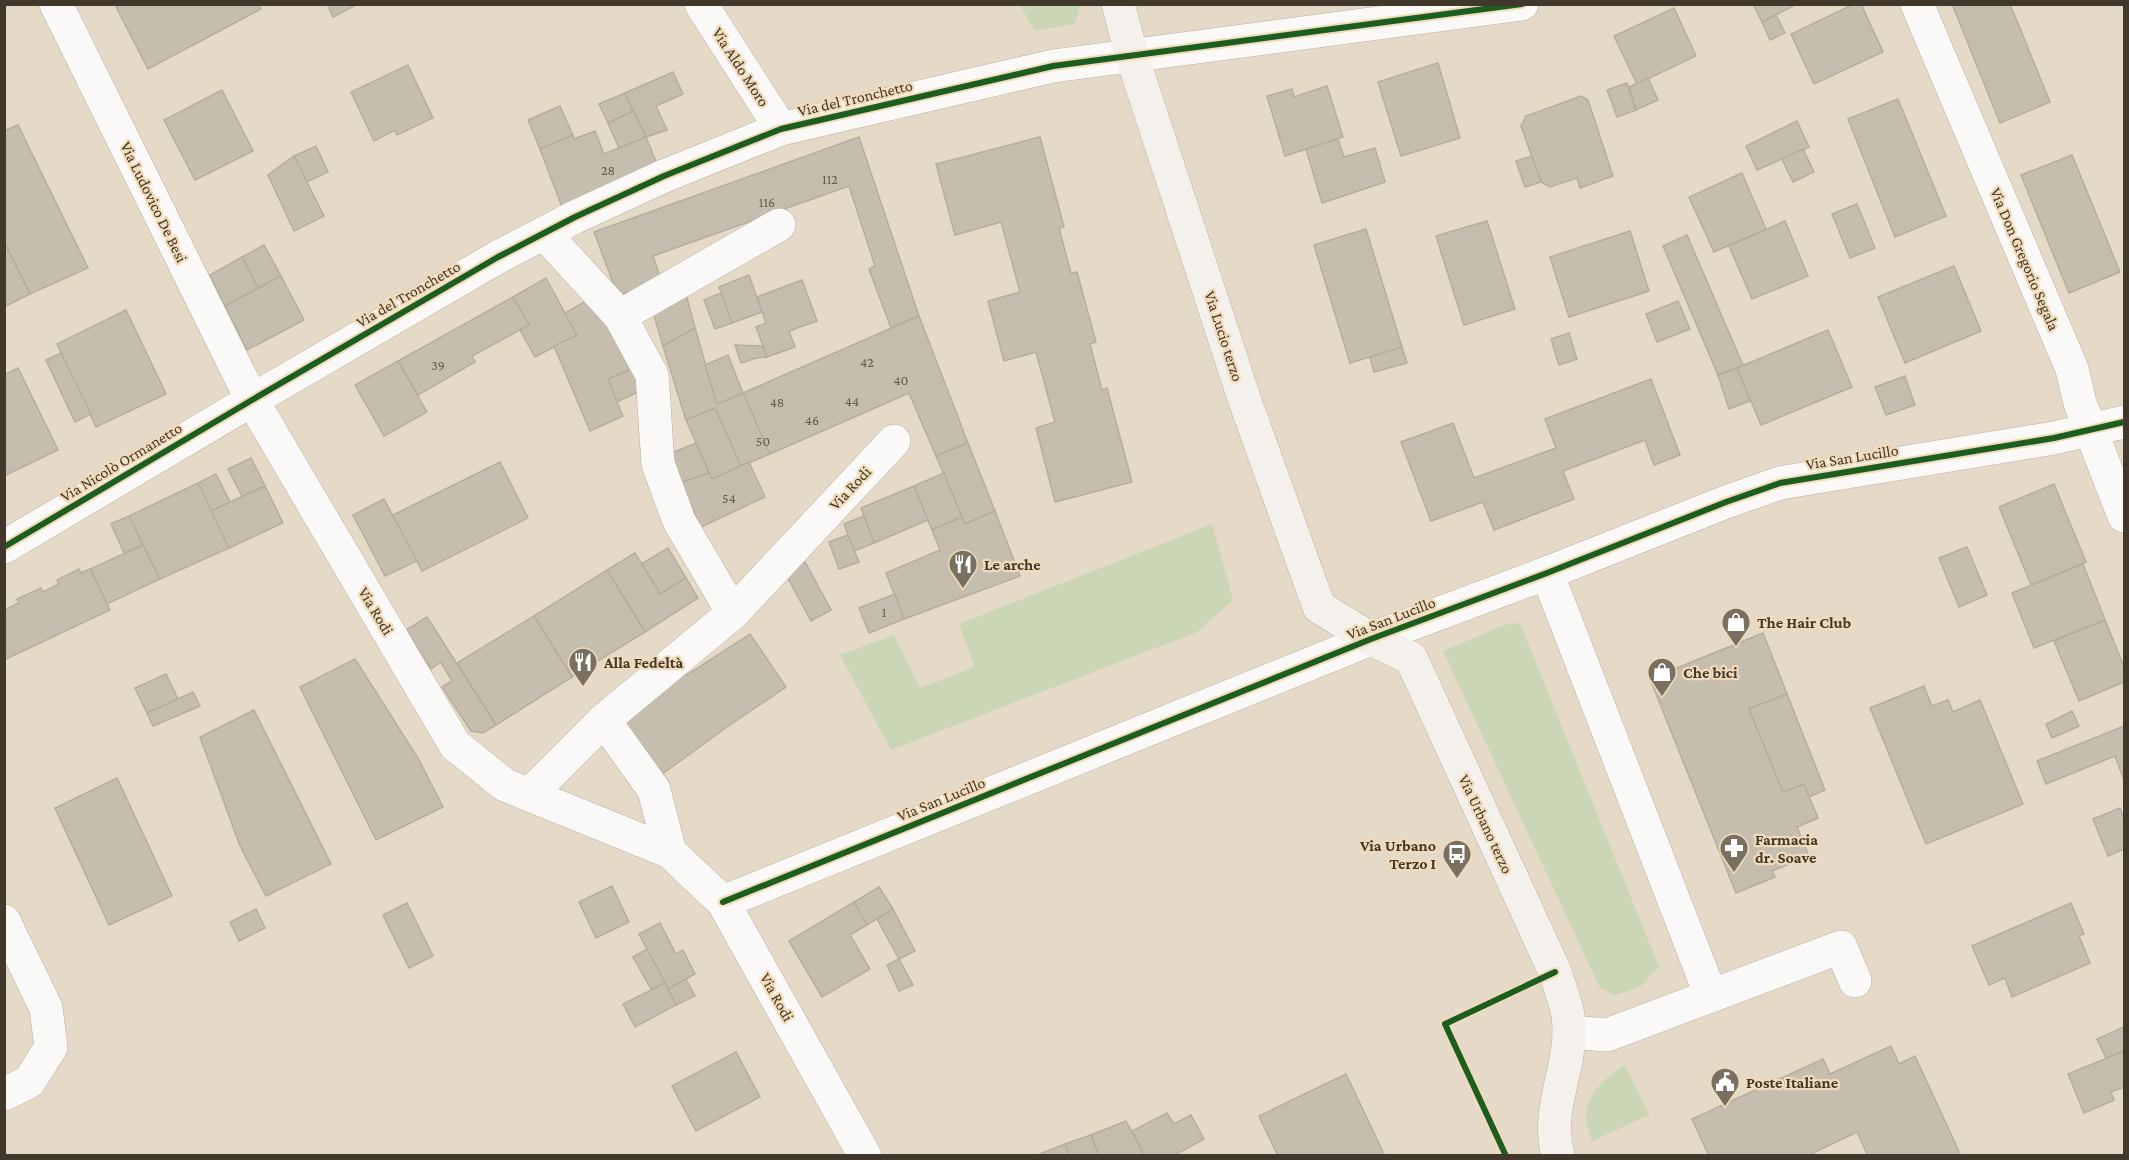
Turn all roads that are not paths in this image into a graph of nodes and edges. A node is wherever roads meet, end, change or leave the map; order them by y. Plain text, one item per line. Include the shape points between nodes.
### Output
1 (57, 4) edge
2 (701, 4) edge
3 (1118, 4) edge
4 (1522, 4) edge
5 (1917, 4) edge
6 (1132, 56) junction
7 (781, 129) junction
8 (779, 225) dead end
9 (544, 233) junction
10 (620, 316) junction
11 (252, 400) junction
12 (2124, 422) edge
13 (2090, 431) junction
14 (894, 441) dead end
15 (2124, 516) edge
16 (4, 547) edge
17 (1547, 573) junction
18 (733, 613) junction
19 (1371, 639) junction
20 (604, 720) junction
21 (529, 795) junction
22 (670, 852) junction
23 (723, 902) junction
24 (4, 921) edge
25 (1855, 981) dead end
26 (1711, 996) junction
27 (1569, 1032) junction
28 (4, 1094) edge
29 (865, 1155) edge
30 (1558, 1155) edge

1 - 11 street, Via Ludovico De Besi
2 - 7 street, Via Aldo Moro
3 - 6 street, Via Lucio terzo
4 - 6 street, Via del Tronchetto
5 - 13 street, Via Don Gregorio Segala via 2072,369
6 - 7 street, Via del Tronchetto via 1053,66
6 - 19 street, Via Lucio terzo via 1245,401 1319,607
7 - 9 street, Via del Tronchetto via 664,176
8 - 10 street
9 - 10 street
9 - 11 street, Via del Tronchetto
10 - 18 street via 652,375 657,464 679,521
11 - 16 street, Via Nicolò Ormanetto
11 - 21 street, Via Rodi via 455,745 505,785
12 - 13 street, Via San Lucillo
13 - 15 street, Via Don Gregorio Segala
13 - 17 street, Via San Lucillo via 1780,483
14 - 18 street, Via Rodi
17 - 19 street, Via San Lucillo
17 - 26 street
18 - 20 street, Via Rodi
19 - 23 street, Via San Lucillo
19 - 27 street, Via Urbano terzo via 1411,658 1556,972
20 - 21 street, Via Rodi
20 - 22 street via 654,790
21 - 22 street, Via Rodi
22 - 23 street, Via Rodi
23 - 29 street, Via Rodi
24 - 28 street via 46,1008 51,1047 29,1082
25 - 26 street via 1841,947
26 - 27 street via 1607,1035
27 - 30 street, Via Urbano terzo via 1555,1107

